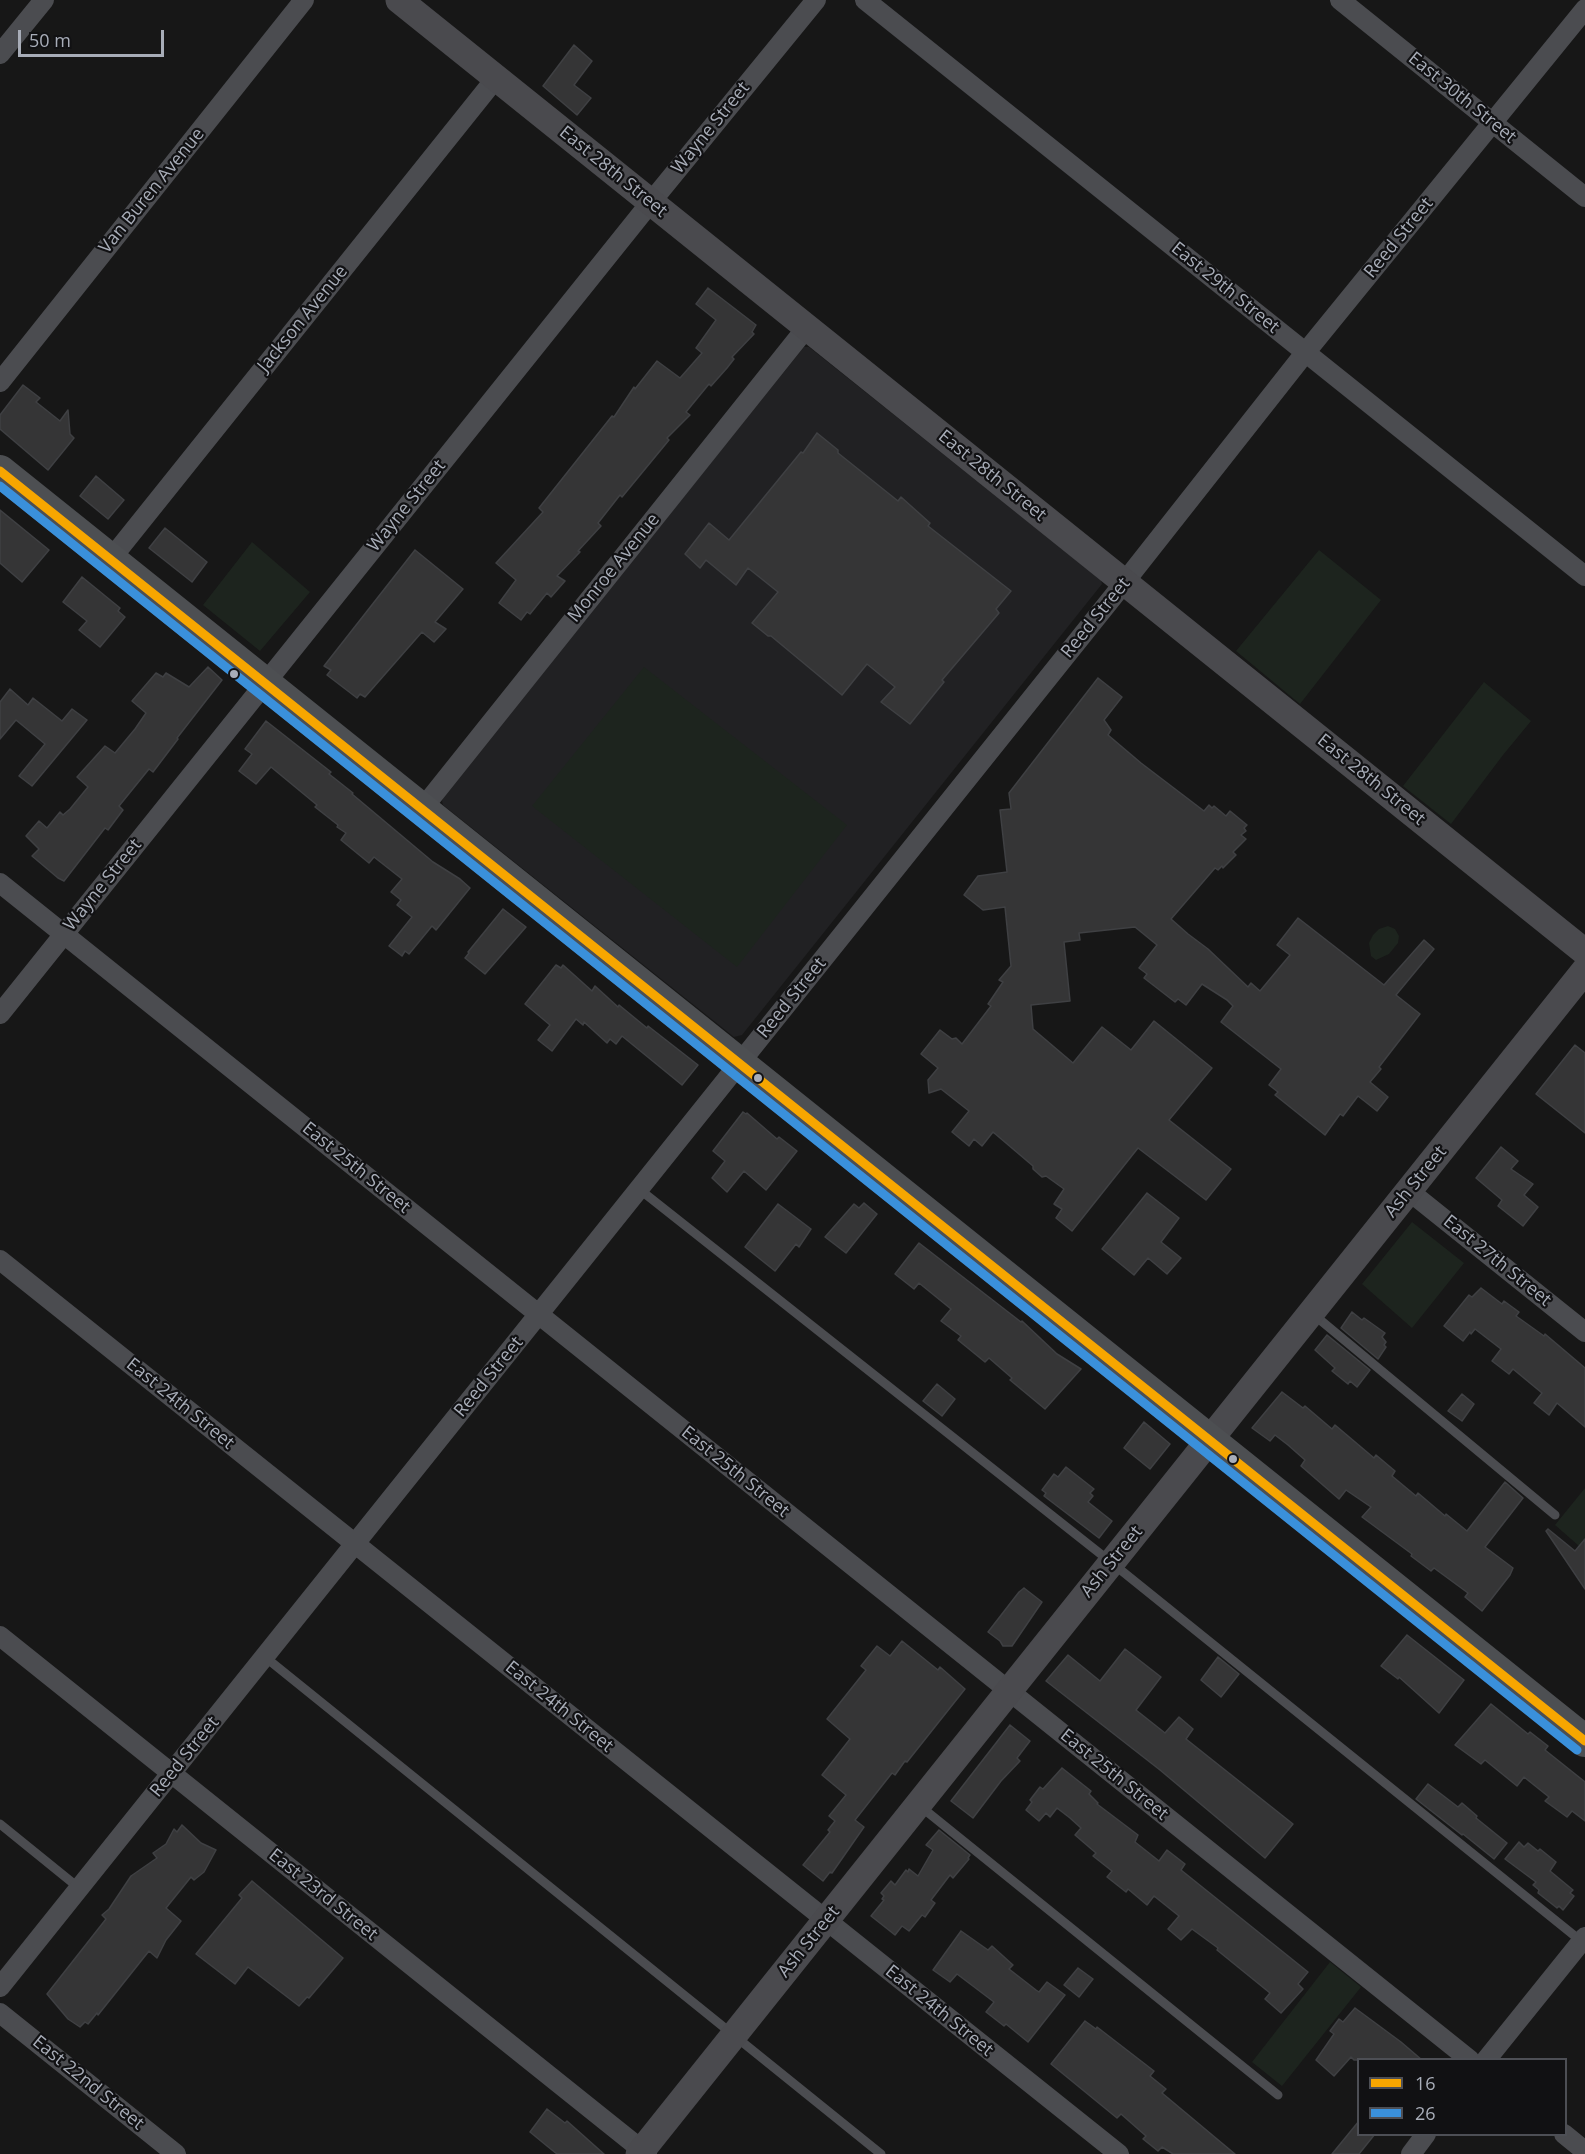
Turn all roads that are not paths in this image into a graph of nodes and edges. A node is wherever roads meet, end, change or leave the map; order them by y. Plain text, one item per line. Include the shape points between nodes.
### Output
1 (44, 0) edge
2 (304, 0) edge
3 (399, 0) edge
4 (816, 0) edge
5 (866, 0) edge
6 (1340, 0) edge
7 (1585, 9) edge
8 (0, 54) edge
9 (496, 78) junction
10 (1493, 123) junction
11 (1585, 197) edge
12 (651, 202) junction
13 (807, 327) junction
14 (1305, 353) junction
15 (0, 382) edge
16 (0, 471) edge
17 (110, 560) junction
18 (1585, 576) edge
19 (1125, 582) junction
20 (265, 683) junction
21 (422, 809) junction
22 (0, 883) edge
23 (64, 934) junction
24 (1585, 952) edge
25 (1585, 970) edge
26 (0, 1014) edge
27 (740, 1064) junction
28 (639, 1189) junction
29 (1409, 1191) junction
30 (0, 1260) edge
31 (1311, 1313) junction
32 (539, 1314) junction
33 (1585, 1332) edge
34 (1210, 1440) junction
35 (1555, 1515) dead end
36 (355, 1544) junction
37 (1112, 1563) junction
38 (0, 1636) edge
39 (265, 1657) junction
40 (1009, 1691) junction
41 (1585, 1741) edge
42 (171, 1774) junction
43 (919, 1804) junction
44 (0, 1824) edge
45 (79, 1888) junction
46 (826, 1920) junction
47 (1583, 1939) edge
48 (0, 1988) edge
49 (0, 2013) edge
50 (733, 2037) junction
51 (1468, 2058) edge
52 (1488, 2058) edge
53 (1278, 2094) dead end
54 (1424, 2136) edge
55 (1566, 2136) edge
56 (1585, 2151) edge
57 (643, 2153) edge
58 (176, 2154) edge
59 (881, 2154) edge
60 (1119, 2154) edge
61 (1411, 2154) edge

1 - 8 street
2 - 15 street, Van Buren Avenue
3 - 9 street, East 28th Street
4 - 12 street, Wayne Street
5 - 14 street, East 29th Street
6 - 10 street, East 30th Street
7 - 10 street, Reed Street
9 - 12 street, East 28th Street
9 - 17 street, Jackson Avenue
10 - 11 street, East 30th Street
10 - 14 street, Reed Street
12 - 13 street, East 28th Street
12 - 20 street, Wayne Street
13 - 19 street, East 28th Street
13 - 21 street, Monroe Avenue
14 - 18 street, East 29th Street
14 - 19 street, Reed Street
16 - 17 main road
17 - 20 main road
19 - 24 street, East 28th Street
19 - 27 street, Reed Street
20 - 21 main road
20 - 23 street, Wayne Street
21 - 27 main road
22 - 23 street, East 25th Street
23 - 26 street, Wayne Street
23 - 32 street, East 25th Street
25 - 29 street, Ash Street
27 - 28 street, Reed Street
27 - 34 main road
28 - 32 street, Reed Street
28 - 37 lane
29 - 31 street, Ash Street
29 - 33 street, East 27th Street
30 - 36 street, East 24th Street
31 - 34 street, Ash Street
31 - 35 lane
32 - 36 street, Reed Street
32 - 40 street, East 25th Street
34 - 37 street, Ash Street
34 - 41 main road
36 - 39 street, Reed Street
36 - 46 street, East 24th Street
37 - 40 street, Ash Street
37 - 47 lane
38 - 42 street, East 23rd Street
39 - 42 street, Reed Street
39 - 50 lane
40 - 43 street, Ash Street
40 - 51 street, East 25th Street
42 - 45 street, Reed Street
42 - 57 street, East 23rd Street
43 - 46 street, Ash Street
43 - 53 lane
44 - 45 lane
45 - 48 street, Reed Street
46 - 50 street, Ash Street
46 - 60 street, East 24th Street
47 - 52 street
49 - 58 street, East 22nd Street
50 - 57 street, Ash Street
50 - 59 lane
54 - 61 street
55 - 56 street

